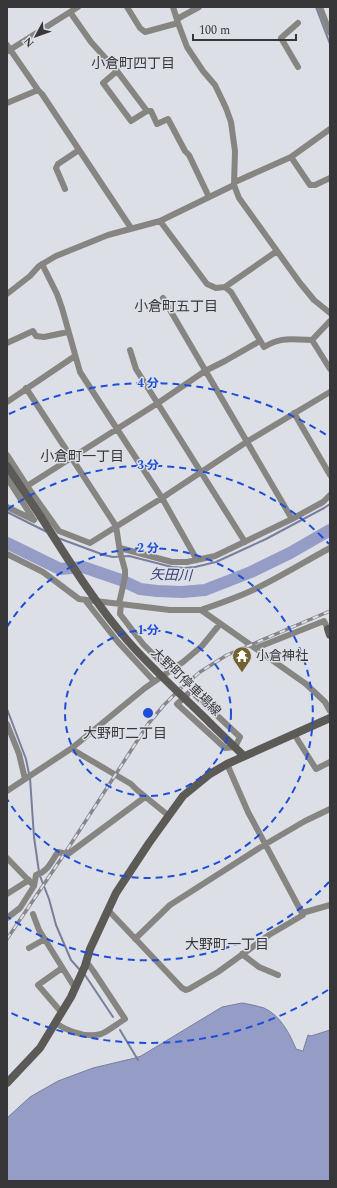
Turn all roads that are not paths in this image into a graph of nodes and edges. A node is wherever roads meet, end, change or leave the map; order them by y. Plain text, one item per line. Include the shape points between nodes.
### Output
1 (78, 7) edge
2 (127, 7) edge
3 (173, 7) edge
4 (199, 7) edge
5 (320, 7) edge
6 (70, 12) junction
7 (177, 21) junction
8 (298, 23) dead end
9 (330, 33) edge
10 (8, 49) edge
11 (298, 67) dead end
12 (117, 71) junction
13 (38, 90) junction
14 (7, 103) edge
15 (148, 111) junction
16 (330, 129) edge
17 (80, 150) junction
18 (291, 157) junction
19 (330, 178) edge
20 (234, 183) junction
21 (65, 189) dead end
22 (209, 197) junction
23 (160, 221) junction
24 (131, 228) junction
25 (277, 251) junction
26 (42, 264) junction
27 (225, 287) junction
28 (7, 294) edge
29 (163, 298) dead end
30 (329, 311) edge
31 (330, 321) edge
32 (68, 332) junction
33 (312, 340) junction
34 (260, 341) junction
35 (7, 343) edge
36 (130, 350) dead end
37 (75, 356) junction
38 (330, 369) edge
39 (205, 371) junction
40 (26, 388) junction
41 (330, 392) edge
42 (7, 402) edge
43 (158, 403) junction
44 (294, 413) junction
45 (116, 428) junction
46 (248, 442) junction
47 (7, 455) edge
48 (71, 457) junction
49 (7, 466) edge
50 (200, 473) junction
51 (330, 475) edge
52 (7, 478) edge
53 (27, 486) junction
54 (330, 495) edge
55 (162, 498) junction
56 (7, 507) edge
57 (292, 519) junction
58 (116, 526) junction
59 (245, 542) junction
60 (120, 548) junction
61 (330, 548) edge
62 (7, 554) edge
63 (197, 560) junction
64 (85, 600) junction
65 (120, 602) junction
66 (201, 610) junction
67 (220, 624) junction
68 (329, 631) edge
69 (256, 648) junction
70 (169, 670) junction
71 (154, 681) junction
72 (330, 711) edge
73 (330, 718) edge
74 (7, 724) edge
75 (294, 734) junction
76 (235, 747) junction
77 (72, 748) junction
78 (244, 756) junction
79 (330, 762) edge
80 (227, 764) junction
81 (28, 777) junction
82 (7, 791) edge
83 (145, 797) junction
84 (330, 808) edge
85 (168, 816) junction
86 (264, 845) junction
87 (7, 858) edge
88 (29, 880) junction
89 (34, 886) junction
90 (7, 894) edge
91 (330, 905) edge
92 (108, 910) junction
93 (302, 913) junction
94 (33, 914) dead end
95 (7, 918) edge
96 (45, 939) junction
97 (135, 939) junction
98 (29, 948) dead end
99 (242, 954) junction
100 (85, 964) junction
101 (62, 968) junction
102 (278, 975) dead end
103 (77, 984) junction
104 (62, 1013) junction
105 (55, 1023) junction
106 (7, 1083) edge

1 - 6 street
2 - 7 street via 140,28 146,32
3 - 7 street
4 - 7 street
5 - 9 street
6 - 10 street
6 - 12 street via 91,42
7 - 20 street via 187,47 215,85 226,108 234,139
8 - 11 street via 280,38
10 - 13 street
12 - 15 street
12 - 15 street via 104,83 131,121
13 - 14 street
13 - 17 street
15 - 22 street via 151,111 157,124 168,119
16 - 18 street
17 - 21 street via 56,168
17 - 24 street
18 - 19 street via 310,185
18 - 20 street
20 - 22 street
20 - 25 street via 240,199
22 - 23 street
23 - 24 street
23 - 27 street via 207,284 216,288
24 - 26 street via 75,247
25 - 27 street
25 - 30 street via 320,306
26 - 28 street
26 - 32 street via 57,294
27 - 34 street via 231,292
29 - 39 street
31 - 33 street
32 - 35 street via 44,337 36,336 33,331
32 - 37 street
33 - 34 street via 284,338 264,347
33 - 38 street
34 - 39 street
36 - 43 street via 136,369
37 - 40 street
37 - 45 street via 80,372
39 - 43 street
39 - 46 street
40 - 42 street
40 - 48 street
41 - 44 street
43 - 45 street
43 - 50 street
44 - 46 street
44 - 51 street
45 - 48 street
45 - 55 street
46 - 50 street
46 - 57 street
47 - 53 street
48 - 53 street
48 - 58 street
49 - 76 main road, 大野町停車場線, bridge via 90,592 126,638 141,656
50 - 55 street
50 - 59 street
52 - 56 street via 34,520
53 - 58 street via 59,531 90,543
54 - 57 street via 323,502
55 - 58 street
55 - 63 street
57 - 59 street
58 - 60 street
59 - 63 street via 215,556
60 - 63 street via 172,562
60 - 65 street via 125,570
61 - 66 street via 252,590
62 - 64 street via 43,572 79,599
64 - 65 street
64 - 71 street via 118,642
65 - 66 street via 170,610
65 - 70 street via 120,614 143,644
66 - 67 street
67 - 69 street
67 - 70 street via 202,646
68 - 69 street via 324,621
69 - 72 street via 306,684 325,702
70 - 71 street
71 - 77 street
73 - 75 main road
74 - 81 street
75 - 78 main road
75 - 79 street via 316,769
76 - 76 street via 225,748 177,704 191,691 240,737
76 - 78 main road, 大野町停車場線
77 - 81 street
77 - 83 street via 131,784
78 - 80 main road
80 - 85 main road via 192,788
80 - 86 street
81 - 82 street
83 - 85 street
83 - 89 street via 68,854 58,852 50,865 39,874
84 - 86 street
85 - 92 main road via 116,893
86 - 93 street
86 - 97 street via 170,905
87 - 88 street
88 - 89 street
88 - 90 street
89 - 95 street via 20,908
91 - 93 street
92 - 97 street
92 - 100 main road
93 - 99 street
94 - 96 street
96 - 98 street
96 - 101 street
97 - 99 street via 186,990 218,972
99 - 102 street via 259,967
100 - 103 main road
100 - 105 street via 94,972 124,1019 101,1034 84,1034 65,1029
101 - 103 street
101 - 104 street via 38,985
103 - 104 main road
104 - 105 main road
105 - 106 main road via 40,1048

